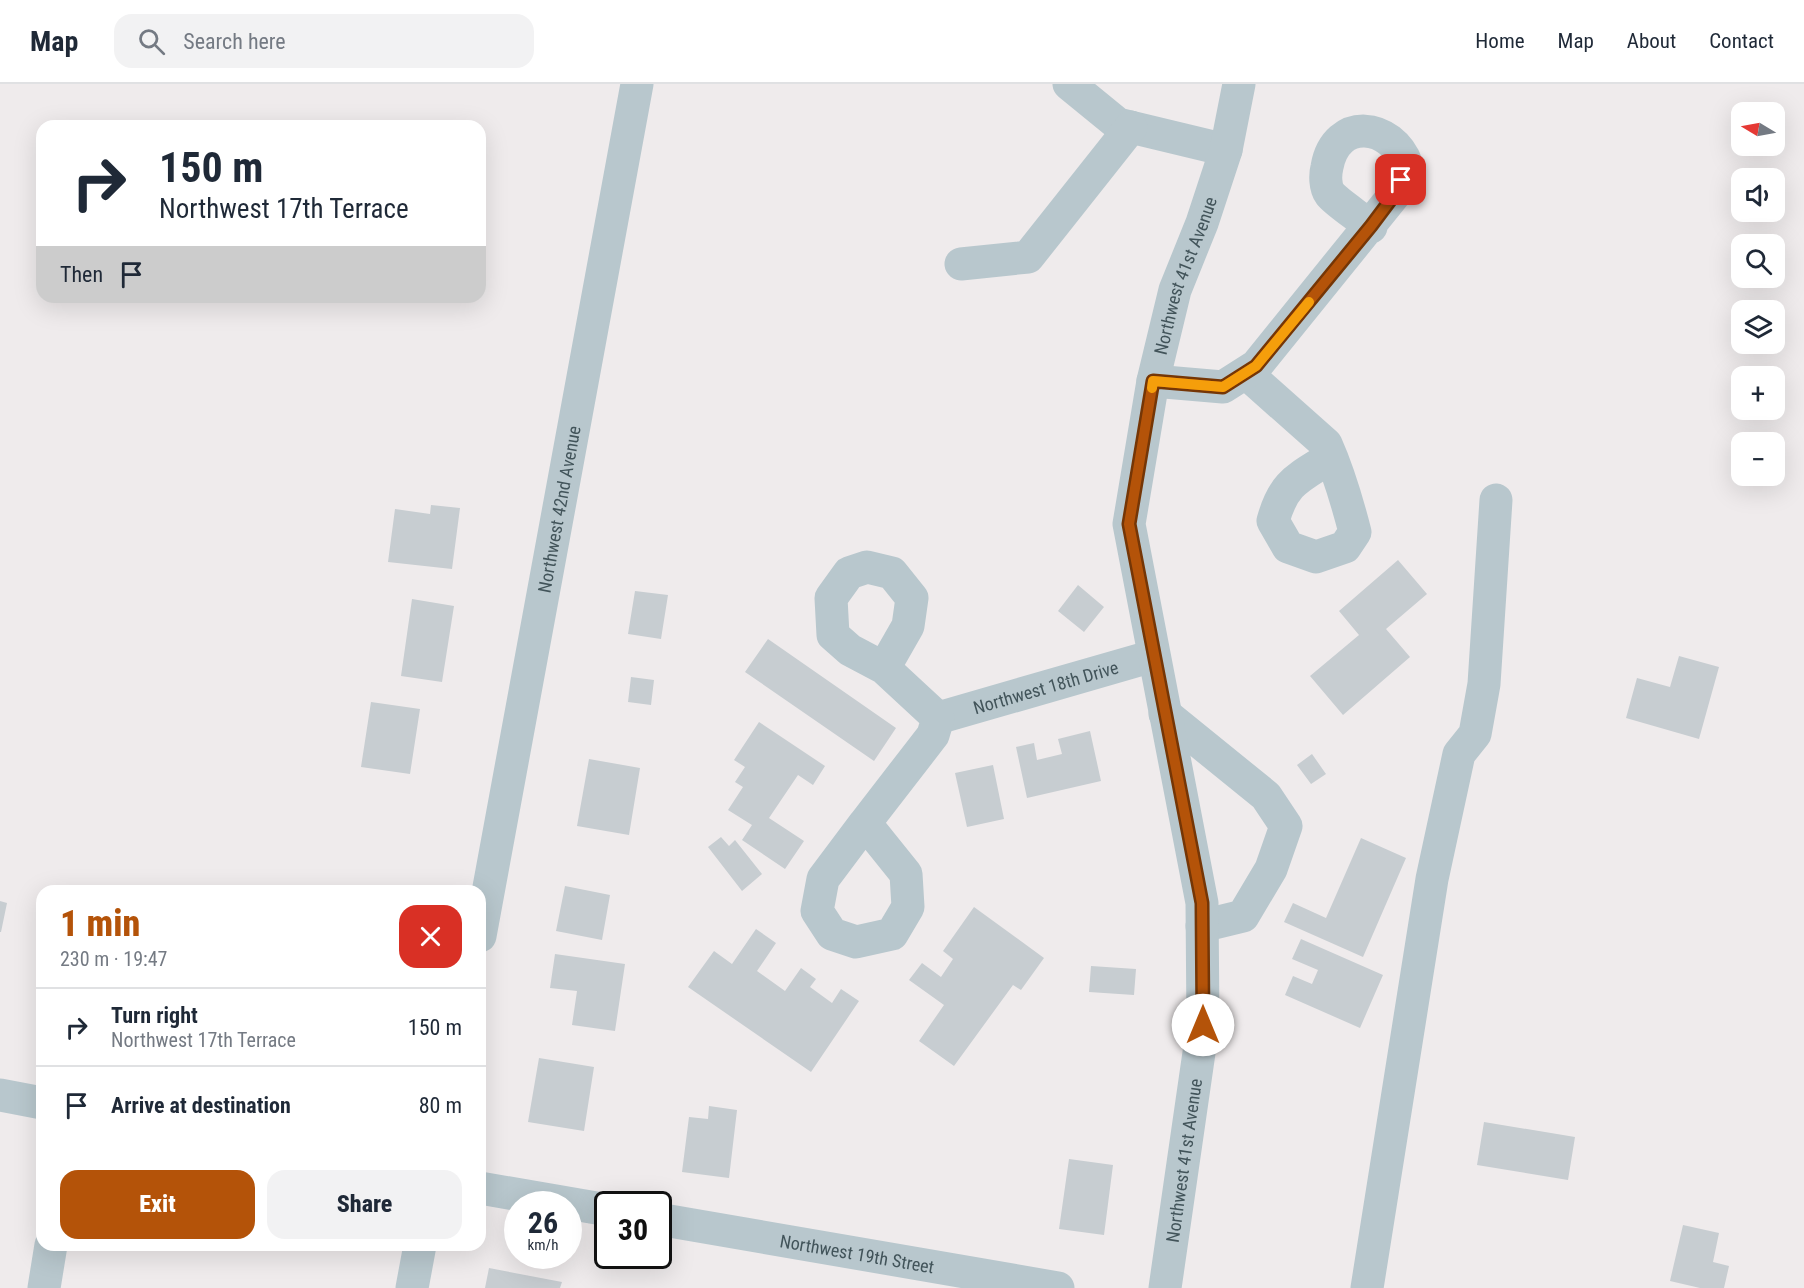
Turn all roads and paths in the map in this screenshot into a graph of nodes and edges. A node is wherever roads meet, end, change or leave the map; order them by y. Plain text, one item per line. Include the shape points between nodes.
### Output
1 (637, 84) edge
2 (1069, 84) edge
3 (1239, 84) edge
4 (1131, 127) junction
5 (1226, 150) junction
6 (1371, 226) dead end
7 (961, 264) dead end
8 (1246, 373) junction
9 (1153, 381) junction
10 (1332, 457) dead end
11 (1496, 500) dead end
12 (1153, 656) junction
13 (884, 668) dead end
14 (1165, 714) junction
15 (938, 718) junction
16 (865, 823) dead end
17 (486, 903) edge
18 (1202, 926) junction
19 (0, 1095) edge
20 (36, 1101) edge
21 (486, 1189) edge
22 (594, 1208) edge
23 (672, 1221) edge
24 (50, 1251) edge
25 (419, 1251) edge
26 (44, 1288) edge
27 (412, 1288) edge
28 (1058, 1288) edge
29 (1165, 1288) edge
30 (1367, 1288) edge

1 - 17 street, Northwest 42nd Avenue
2 - 4 street via 1118,124
3 - 5 street, Northwest 41st Avenue
4 - 5 street
4 - 7 street via 1028,257
5 - 9 street, Northwest 41st Avenue via 1175,290
6 - 8 street via 1256,366
8 - 9 street via 1223,387
8 - 10 street via 1326,444
9 - 12 street, Northwest 41st Avenue via 1129,524
11 - 30 street via 1484,684 1474,734 1459,754 1435,867
12 - 14 street, Northwest 41st Avenue
12 - 15 street, Northwest 18th Drive
13 - 15 street
14 - 18 street, Northwest 41st Avenue via 1202,903
14 - 18 street via 1266,796 1287,826 1271,868 1243,915
15 - 16 street via 933,735
18 - 29 street, Northwest 41st Avenue via 1203,1025
19 - 20 street
21 - 22 street
23 - 28 street, Northwest 19th Street
24 - 26 street
25 - 27 street

